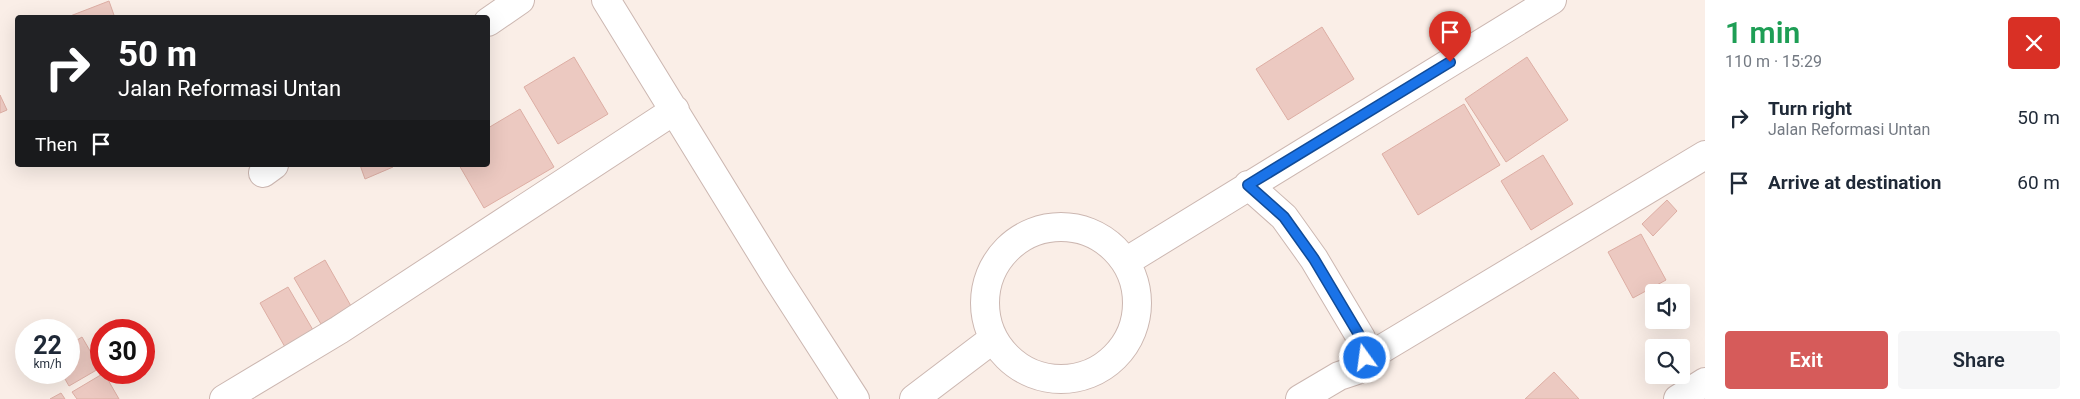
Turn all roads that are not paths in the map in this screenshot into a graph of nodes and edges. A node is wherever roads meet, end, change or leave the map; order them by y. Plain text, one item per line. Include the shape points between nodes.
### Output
1 (520, 0) edge
2 (606, 0) edge
3 (1552, 0) edge
4 (490, 21) edge
5 (675, 110) junction
6 (1705, 154) edge
7 (1248, 185) junction
8 (1126, 261) junction
9 (993, 339) junction
10 (1365, 358) junction
11 (1705, 382) edge
12 (224, 399) edge
13 (855, 399) edge
14 (914, 399) edge
15 (1300, 399) edge
16 (1678, 399) edge

1 - 4 street
2 - 5 street
3 - 7 street
5 - 12 street via 339,330
5 - 13 street
6 - 10 street
7 - 8 street
7 - 10 street via 1284,217 1314,259 1361,338
8 - 9 street via 1106,240 1080,227 1050,226 1023,236 1000,255 987,282 984,311
8 - 9 street via 1137,290 1136,321 1123,349 1100,370 1071,380 1040,377 1013,363
9 - 14 street
10 - 15 street via 1357,370 1339,376
11 - 16 street

